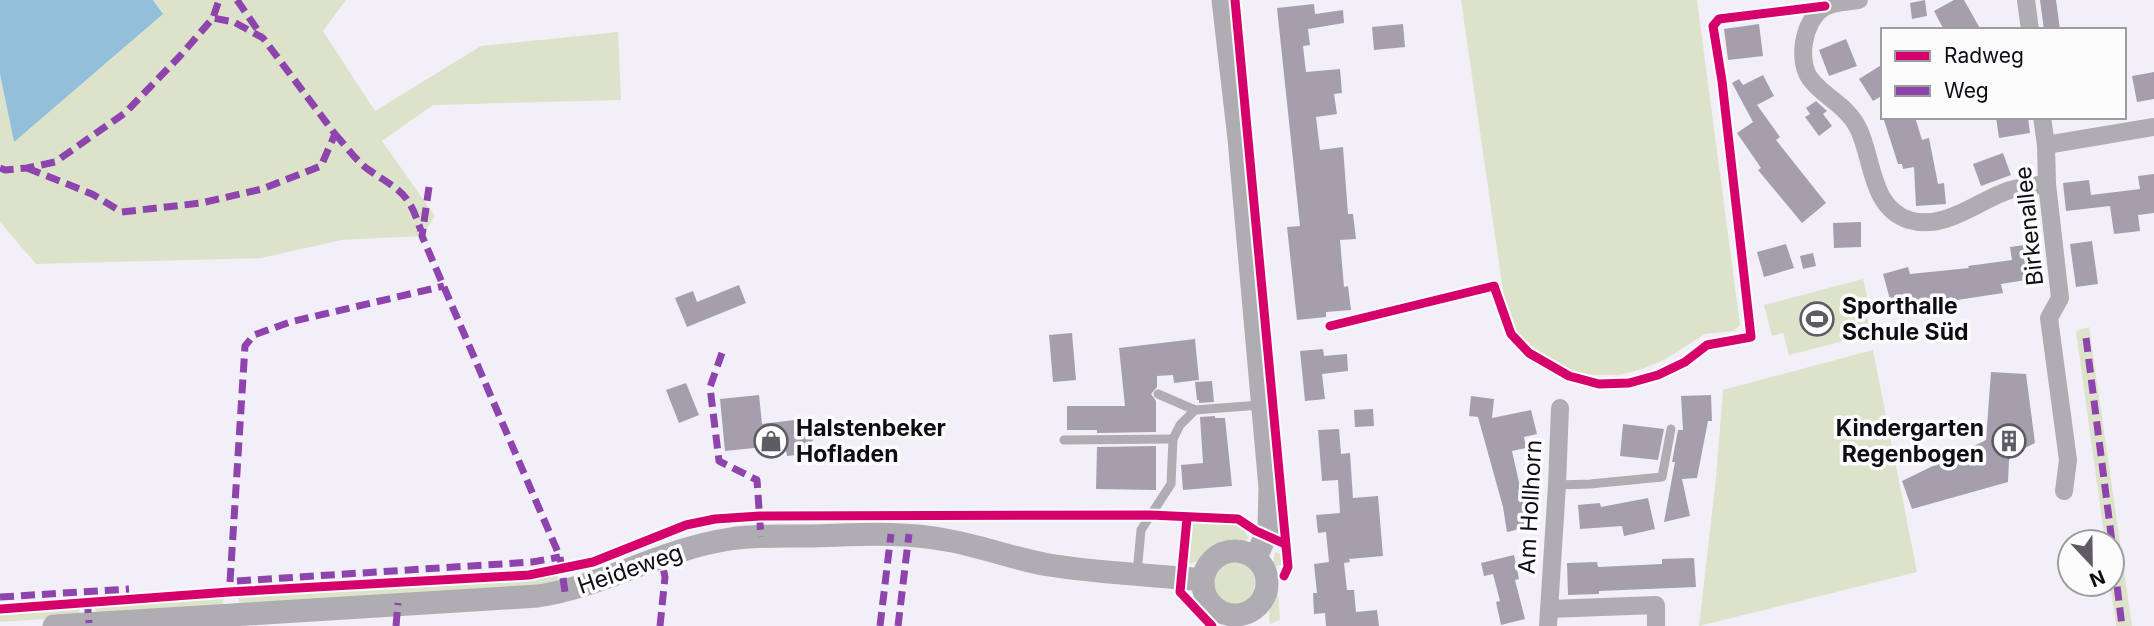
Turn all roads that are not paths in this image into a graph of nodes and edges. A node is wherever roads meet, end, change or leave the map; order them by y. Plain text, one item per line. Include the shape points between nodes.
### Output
1 (1223, 0) edge
2 (1859, 0) edge
3 (2026, 0) edge
4 (2030, 28) edge
5 (2042, 119) edge
6 (2154, 127) edge
7 (2046, 145) junction
8 (2047, 184) junction
9 (1158, 394) dead end
10 (1262, 405) junction
11 (1560, 408) dead end
12 (1195, 411) junction
13 (1671, 429) dead end
14 (1172, 439) junction
15 (1064, 440) dead end
16 (1558, 485) junction
17 (2064, 491) dead end
18 (1256, 558) junction
19 (1137, 573) junction
20 (1202, 580) junction
21 (1549, 617) edge
22 (1252, 619) edge
23 (54, 626) edge
24 (1656, 626) edge

1 - 10 street
2 - 8 street via 1825,6 1816,13 1806,34 1805,67 1809,78 1854,120 1877,188 1894,211 1910,220 1940,220 2010,190
3 - 4 street
5 - 7 street
6 - 7 street, Birkenallee
7 - 8 street, Birkenallee
8 - 17 street, Birkenallee via 2060,298 2049,318 2068,460
9 - 12 lane
10 - 12 lane
10 - 18 street via 1271,510 1267,536
11 - 16 street, Am Hollhorn
12 - 14 lane
13 - 16 lane via 1662,477
14 - 15 lane
14 - 19 lane via 1171,484 1141,530
16 - 21 street, Am Hollhorn
18 - 20 street via 1246,552 1224,554 1213,560
18 - 22 street via 1263,566 1267,590
19 - 20 street, Heideweg
19 - 23 street, Heideweg via 1052,566 909,534 761,537 703,545 587,585 538,596
20 - 22 street via 1202,590 1214,610
21 - 24 street, Am Hollhorn via 1656,605

